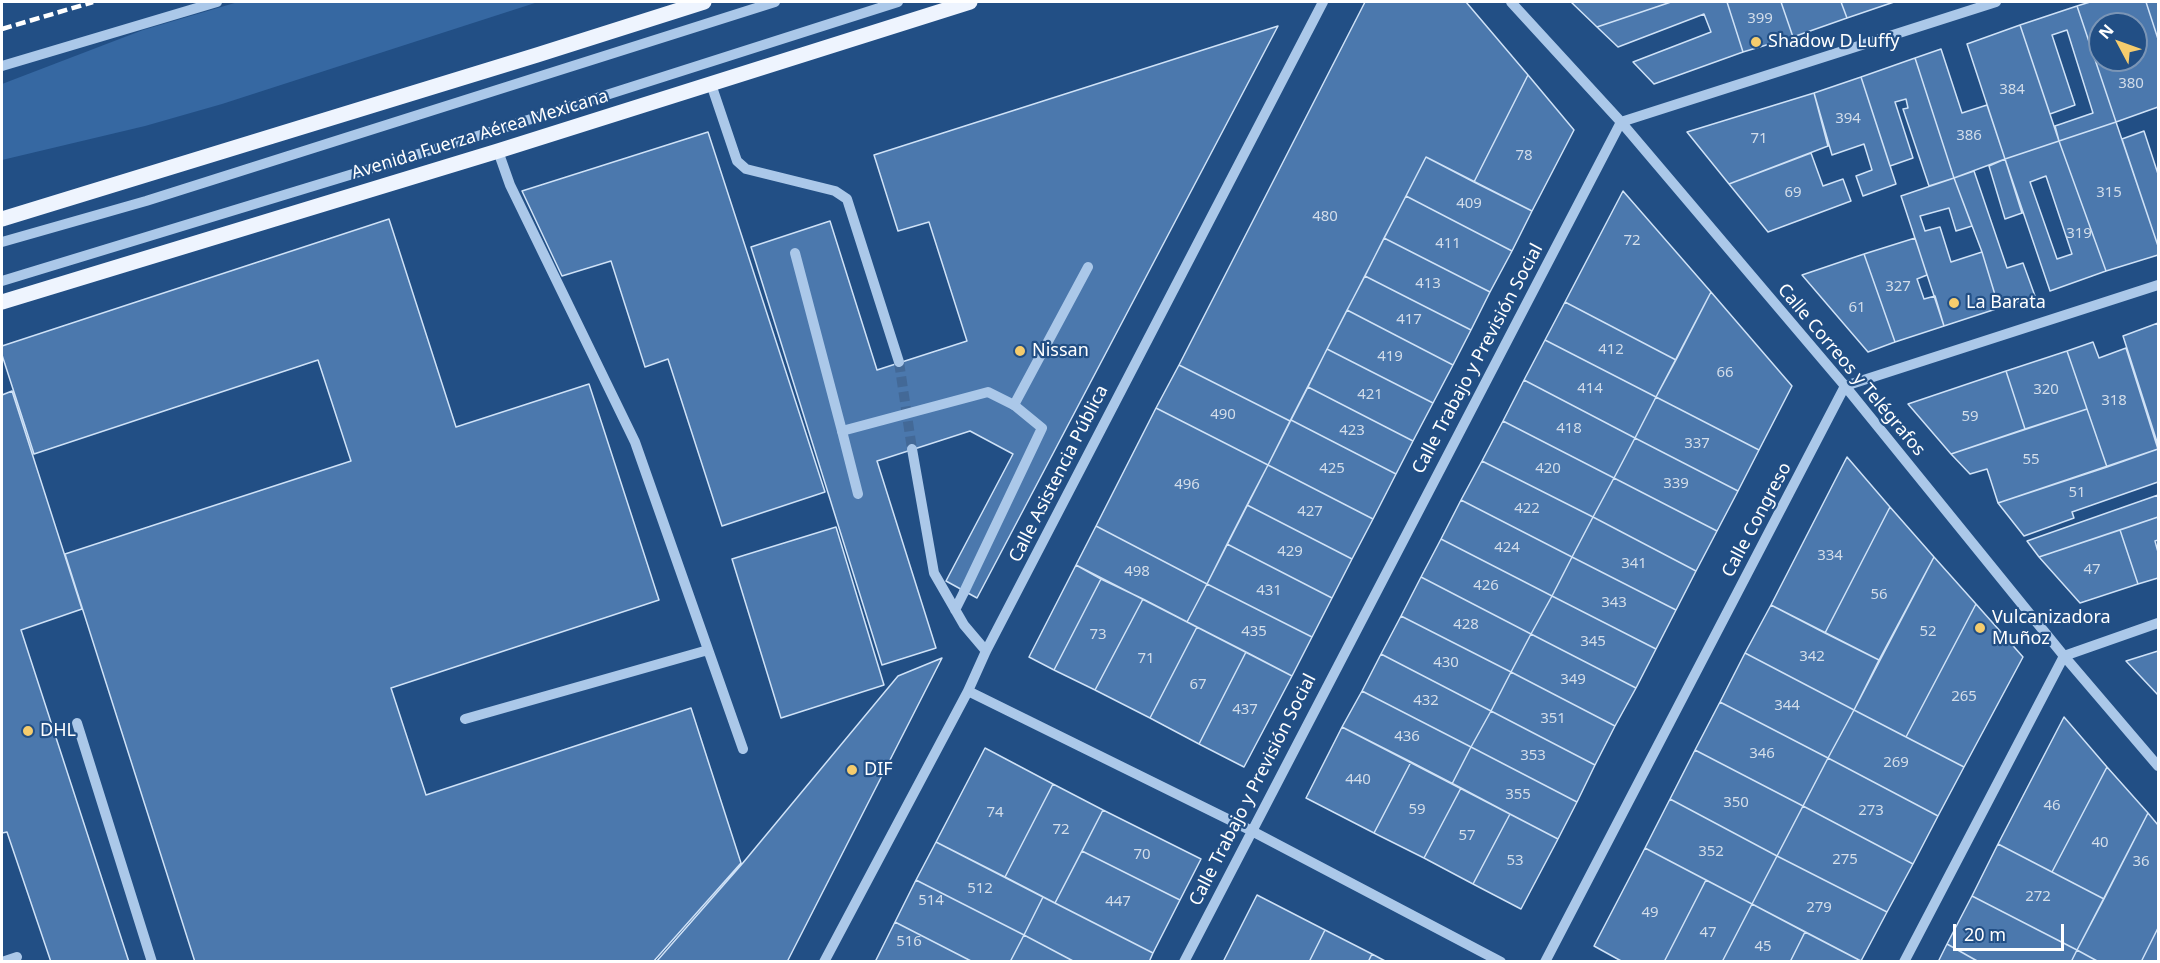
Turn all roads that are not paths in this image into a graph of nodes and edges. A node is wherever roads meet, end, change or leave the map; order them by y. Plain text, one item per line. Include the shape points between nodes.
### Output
1 (217, 2) edge
2 (704, 2) edge
3 (775, 2) edge
4 (898, 2) edge
5 (970, 2) edge
6 (1323, 2) edge
7 (1510, 2) edge
8 (1996, 2) edge
9 (2, 66) edge
10 (711, 84) junction
11 (1621, 122) junction
12 (498, 151) junction
13 (2, 219) edge
14 (2, 242) edge
15 (795, 253) dead end
16 (1088, 267) dead end
17 (2, 281) edge
18 (2158, 285) edge
19 (2, 302) edge
20 (898, 362) tunnel mouth
21 (1845, 386) junction
22 (1014, 405) junction
23 (842, 431) junction
24 (912, 449) tunnel mouth
25 (858, 494) dead end
26 (955, 610) junction
27 (2158, 623) edge
28 (708, 650) junction
29 (986, 651) junction
30 (2064, 656) junction
31 (968, 691) junction
32 (465, 719) dead end
33 (77, 723) dead end
34 (743, 749) dead end
35 (2158, 766) edge
36 (1250, 830) junction
37 (16, 957) dead end
38 (2, 962) edge
39 (152, 962) edge
40 (824, 962) edge
41 (1184, 962) edge
42 (1502, 962) edge
43 (1545, 962) edge
44 (1904, 962) edge

1 - 9 street
2 - 13 main road
3 - 14 street via 146,201
4 - 17 street
5 - 10 main road, Avenida Fuerza Aérea Mexicana
6 - 29 street, Calle Asistencia Pública
7 - 11 street, Calle Correos y Telégrafos
8 - 11 street
10 - 12 main road, Avenida Fuerza Aérea Mexicana
10 - 20 street via 737,161 746,169 835,191 847,199
11 - 21 street, Calle Correos y Telégrafos
11 - 36 street, Calle Trabajo y Previsión Social
12 - 19 main road, Avenida Fuerza Aérea Mexicana
12 - 28 street via 510,185 635,441
15 - 23 street, bridge
16 - 22 street
18 - 21 street
21 - 30 street, Calle Correos y Telégrafos
21 - 43 street, Calle Congreso
22 - 23 street, bridge via 988,392
22 - 26 street, bridge via 1042,428
23 - 25 street
24 - 26 street via 934,573
26 - 29 street
27 - 30 street
28 - 32 street
28 - 34 street
29 - 31 street, Calle Asistencia Pública
30 - 35 street, Calle Correos y Telégrafos
30 - 44 street
31 - 36 street
31 - 40 street, Calle Asistencia Pública
33 - 39 street
36 - 41 street, Calle Trabajo y Previsión Social
36 - 42 street
37 - 38 street

